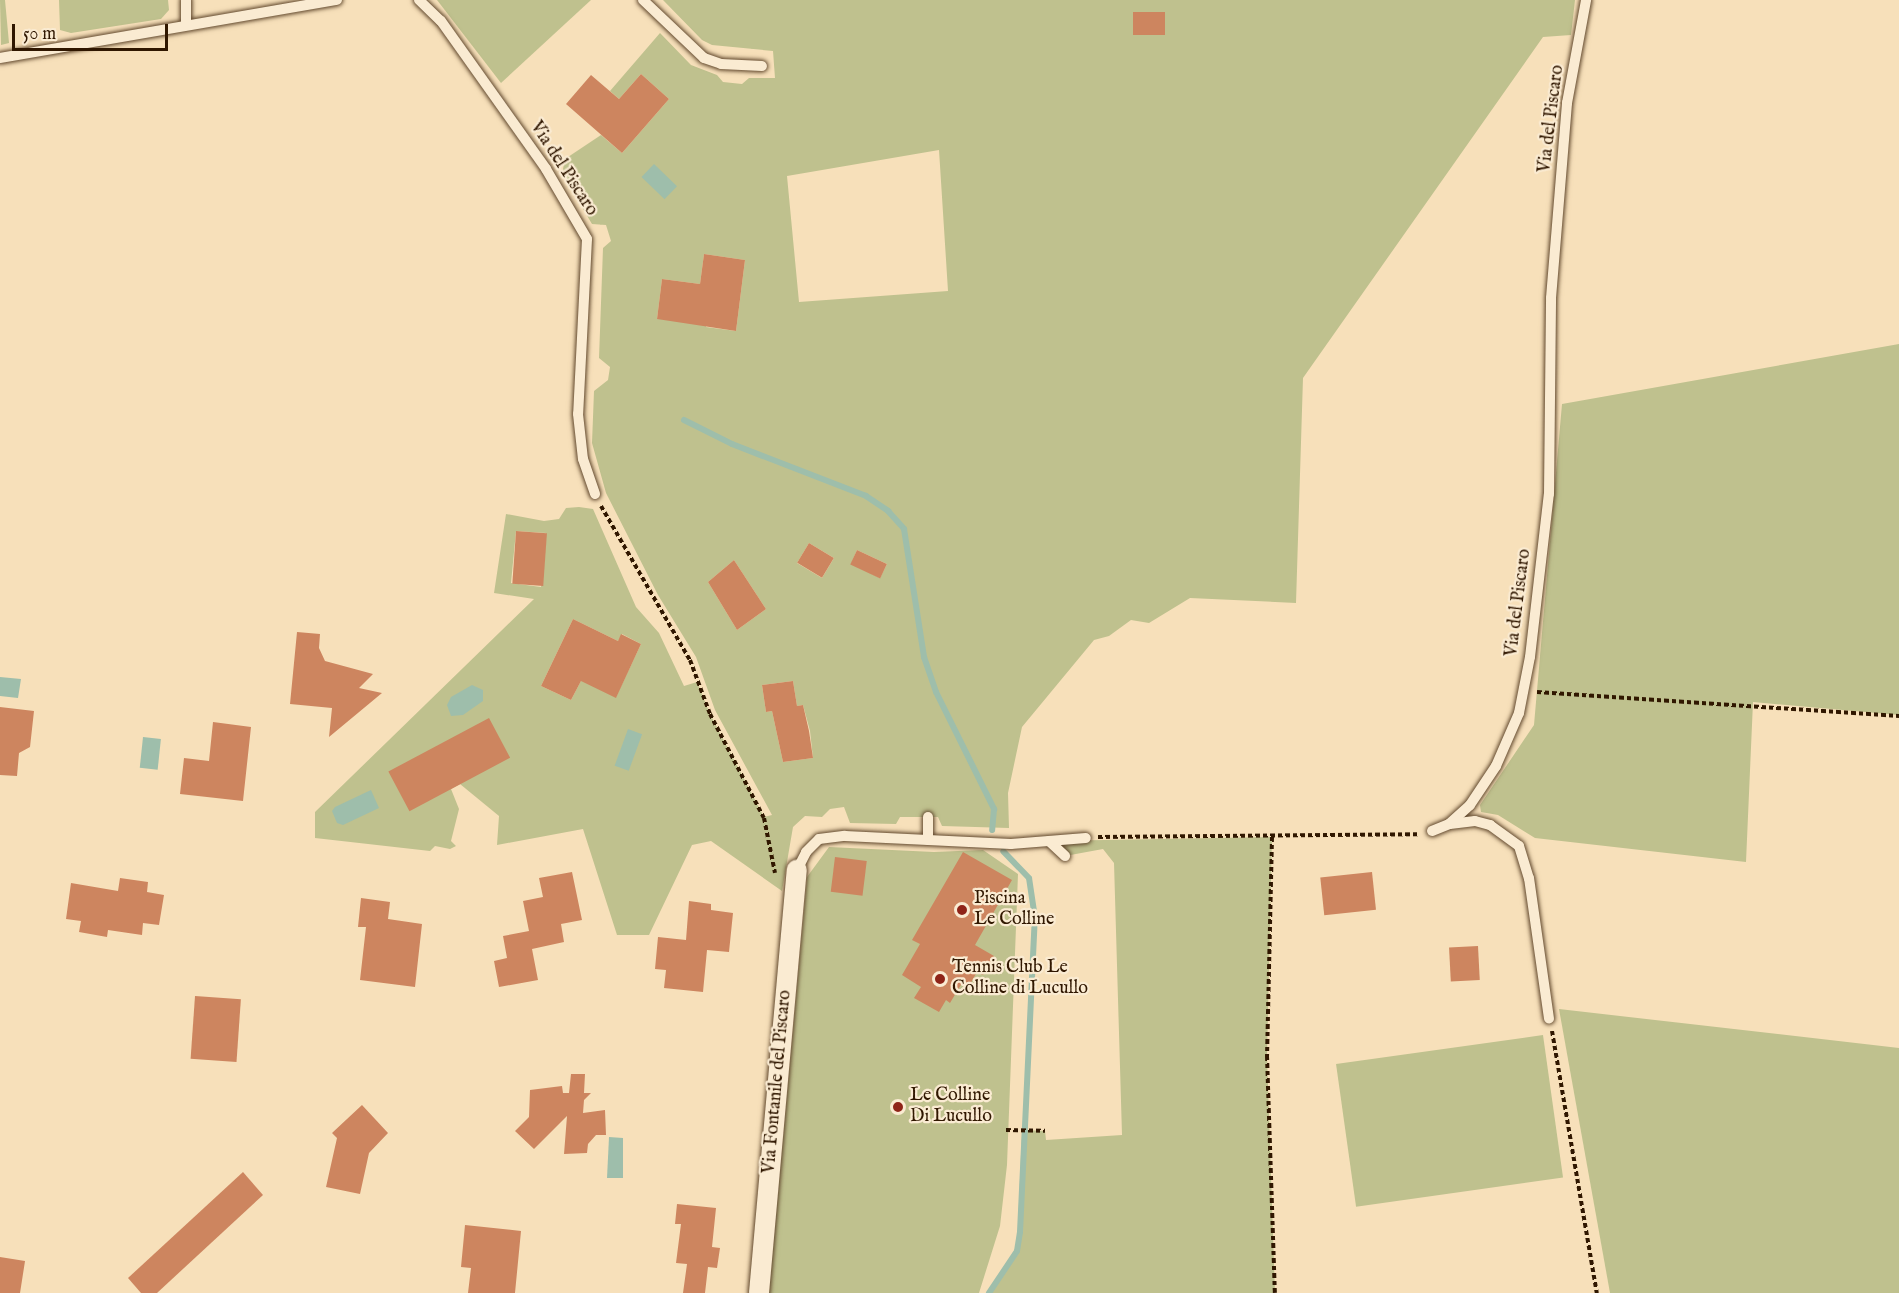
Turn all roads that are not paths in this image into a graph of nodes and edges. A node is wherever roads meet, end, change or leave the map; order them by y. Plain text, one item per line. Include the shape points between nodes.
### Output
1 (186, 0) edge
2 (338, 0) edge
3 (419, 0) edge
4 (643, 0) edge
5 (1586, 0) edge
6 (186, 24) junction
7 (0, 58) edge
8 (762, 66) dead end
9 (595, 494) road end
10 (928, 817) dead end
11 (1449, 825) junction
12 (1432, 831) road end
13 (1086, 838) road end
14 (928, 840) junction
15 (1049, 841) junction
16 (1065, 856) dead end
17 (797, 880) joint
18 (1550, 1018) road end
19 (759, 1293) edge

1 - 6 lane
2 - 6 lane
3 - 9 lane, Via del Piscaro via 441,21 544,166 588,239 578,414 584,459
4 - 8 lane via 704,58 721,64
5 - 11 lane, Via del Piscaro via 1567,103 1551,298 1549,494 1523,691 1519,713 1496,766 1470,805
6 - 7 lane
10 - 14 lane
11 - 12 lane, Via del Piscaro
11 - 18 lane via 1475,821 1490,825 1519,846 1529,878
13 - 15 lane
14 - 15 lane via 1011,844
14 - 17 lane via 845,836 819,839 806,852
15 - 16 lane
17 - 19 street, Via Fontanile del Piscaro

